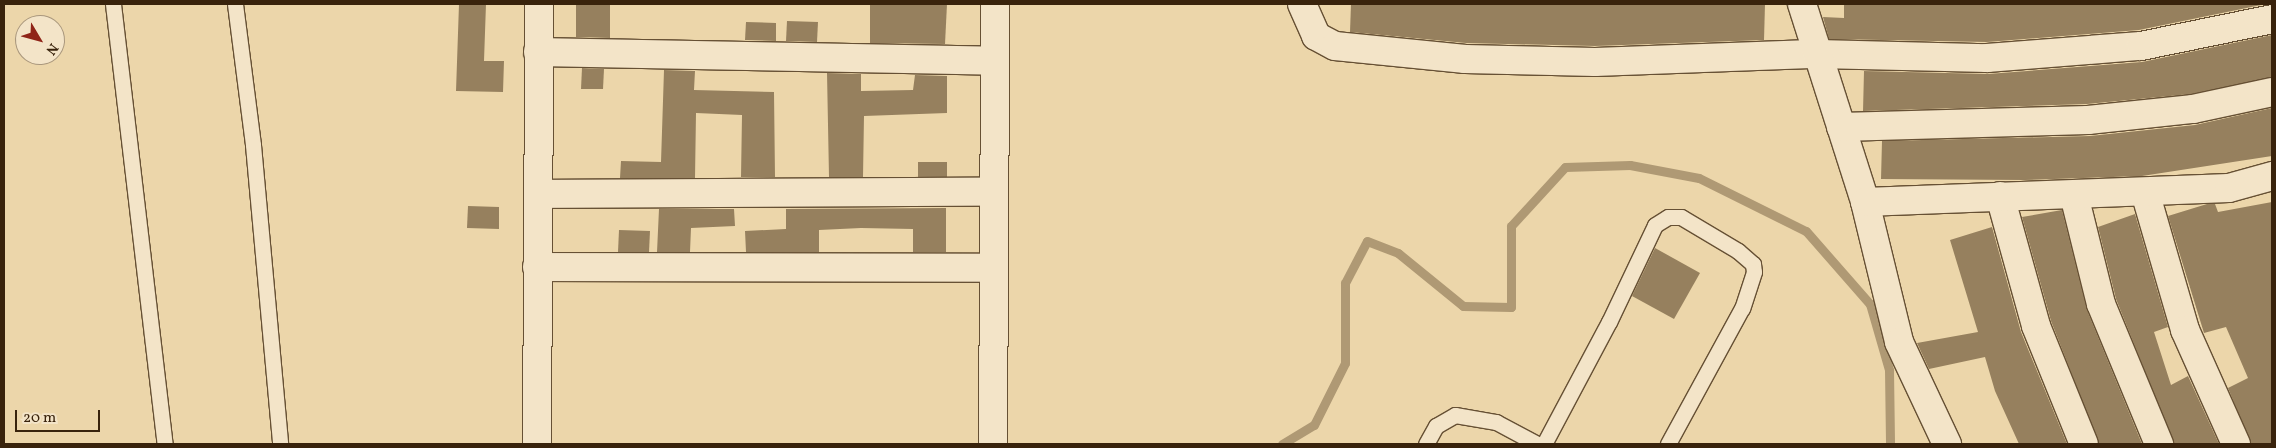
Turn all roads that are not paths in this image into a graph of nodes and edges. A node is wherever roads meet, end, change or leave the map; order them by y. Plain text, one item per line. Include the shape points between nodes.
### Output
1 (113, 4) edge
2 (235, 4) edge
3 (539, 4) edge
4 (995, 4) edge
5 (1302, 4) edge
6 (1802, 4) edge
7 (2272, 20) edge
8 (538, 52) junction
9 (1818, 54) junction
10 (995, 61) junction
11 (2272, 92) edge
12 (1841, 127) junction
13 (2272, 176) edge
14 (994, 192) junction
15 (2145, 192) junction
16 (538, 194) junction
17 (2074, 195) junction
18 (2000, 196) junction
19 (1865, 202) junction
20 (537, 267) junction
21 (994, 268) junction
22 (165, 444) edge
23 (280, 444) edge
24 (537, 444) edge
25 (993, 444) edge
26 (1426, 444) edge
27 (1537, 444) edge
28 (1544, 444) edge
29 (1668, 444) edge
30 (1947, 444) edge
31 (2084, 444) edge
32 (2160, 444) edge
33 (2236, 444) edge

1 - 22 lane
2 - 23 lane via 253,145
3 - 8 street
4 - 10 street
5 - 9 street via 1316,36 1335,46 1456,58 1595,62
6 - 9 street
7 - 9 street via 2122,48 1987,58
8 - 10 street
8 - 16 street
9 - 12 street
10 - 14 street
11 - 12 street via 2193,109 2088,120
12 - 19 street
13 - 15 street via 2229,188
14 - 16 street
14 - 21 street
15 - 17 street
15 - 33 street via 2185,330
16 - 20 street
17 - 18 street
17 - 32 street via 2101,304
18 - 19 street
18 - 31 street via 2036,326
19 - 30 street via 1899,342
20 - 21 street
20 - 24 street
21 - 25 street
26 - 27 lane via 1436,426 1455,415 1496,422
28 - 29 lane via 1609,322 1655,225 1668,217 1680,217 1738,251 1753,264 1754,272 1742,308

